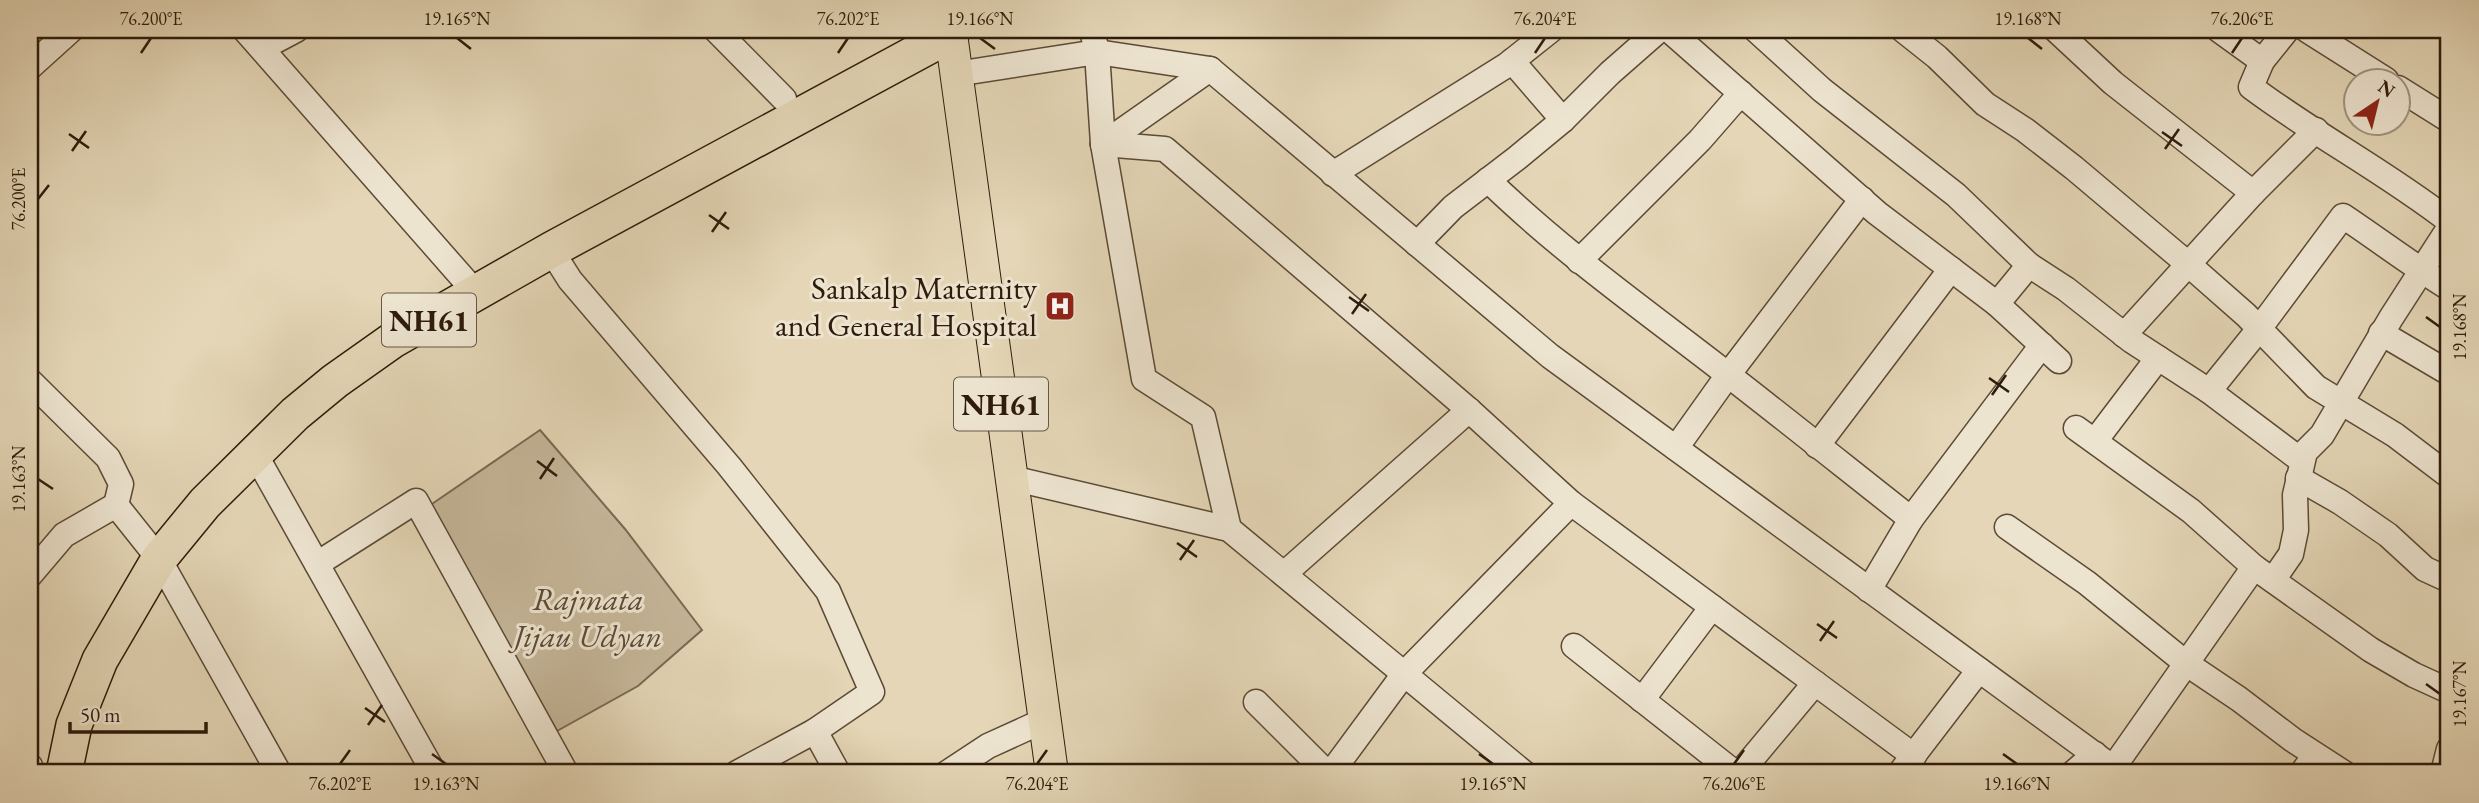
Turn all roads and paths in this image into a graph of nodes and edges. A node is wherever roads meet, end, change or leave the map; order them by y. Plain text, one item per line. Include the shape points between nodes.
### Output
1 (296, 30) edge
2 (716, 30) edge
3 (1551, 30) edge
4 (1659, 30) edge
5 (1670, 30) edge
6 (1756, 30) edge
7 (1903, 30) edge
8 (2056, 30) edge
9 (2218, 30) edge
10 (2287, 30) edge
11 (2307, 30) edge
12 (950, 32) edge
13 (58, 34) edge
14 (254, 39) edge
15 (1095, 41) edge
16 (1512, 61) junction
17 (2262, 61) junction
18 (2364, 66) edge
19 (30, 67) edge
20 (1210, 69) junction
21 (956, 74) junction
22 (1741, 93) junction
23 (2412, 96) edge
24 (784, 99) dead end
25 (1563, 120) junction
26 (2449, 120) edge
27 (2316, 130) junction
28 (1103, 144) junction
29 (1333, 174) junction
30 (1488, 180) junction
31 (2253, 192) junction
32 (1862, 199) junction
33 (2449, 221) edge
34 (2449, 228) edge
35 (1417, 244) junction
36 (551, 250) junction
37 (1579, 261) junction
38 (2188, 264) junction
39 (2029, 265) junction
40 (1951, 269) junction
41 (2420, 271) junction
42 (2449, 288) edge
43 (476, 293) junction
44 (1997, 304) junction
45 (2259, 329) junction
46 (2381, 333) junction
47 (2124, 335) junction
48 (2158, 358) junction
49 (2449, 373) edge
50 (1728, 375) junction
51 (30, 380) edge
52 (2208, 390) junction
53 (2340, 402) junction
54 (1469, 410) junction
55 (1817, 446) junction
56 (1676, 448) junction
57 (254, 452) junction
58 (2300, 470) junction
59 (2449, 476) edge
60 (1011, 478) junction
61 (1571, 503) junction
62 (116, 505) junction
63 (1911, 519) junction
64 (2007, 527) dead end
65 (1229, 529) junction
66 (159, 559) junction
67 (317, 564) junction
68 (1284, 574) junction
69 (2264, 574) junction
70 (30, 575) edge
71 (2449, 580) edge
72 (1870, 590) junction
73 (1712, 607) junction
74 (1574, 646) dead end
75 (2187, 664) junction
76 (1979, 670) junction
77 (1404, 674) junction
78 (1815, 683) junction
79 (2449, 691) edge
80 (1642, 700) junction
81 (1256, 702) dead end
82 (1045, 720) junction
83 (815, 731) junction
84 (2449, 749) edge
85 (2309, 764) edge
86 (1907, 765) edge
87 (2109, 765) edge
88 (30, 766) edge
89 (31, 773) edge
90 (64, 773) edge
91 (279, 773) edge
92 (434, 773) edge
93 (566, 773) edge
94 (737, 773) edge
95 (838, 773) edge
96 (947, 773) edge
97 (1052, 773) edge
98 (1329, 773) edge
99 (1524, 773) edge
100 (1737, 773) edge
101 (2073, 773) edge
102 (2344, 773) edge
103 (2443, 773) edge

1 - 14 street
2 - 24 street
3 - 16 street
4 - 25 street
5 - 22 street
6 - 39 street via 1822,90 1956,195
7 - 38 street via 1985,104 2025,130
8 - 31 street via 2113,83
9 - 17 street
10 - 17 street
11 - 18 street
12 - 21 main road, NH61
12 - 36 highway, NH61
13 - 19 street
14 - 43 street
15 - 20 street
15 - 21 street
15 - 28 street
16 - 25 street
16 - 29 street
17 - 27 street via 2250,87
20 - 28 street
20 - 29 street
21 - 60 main road, NH61
22 - 32 street
22 - 37 street
23 - 26 street
25 - 30 street
27 - 31 street
27 - 33 street
28 - 54 street via 1165,149
28 - 65 street via 1144,379 1203,417
29 - 35 street
30 - 35 street
30 - 37 street
31 - 38 street
32 - 40 street
32 - 50 street
34 - 41 street
35 - 56 street via 1550,356
36 - 43 highway, NH61
36 - 83 street via 570,280 729,466 828,591 872,692
37 - 50 street
38 - 45 street
38 - 47 street
39 - 44 street
39 - 47 street
40 - 44 street
40 - 55 street
41 - 42 street
41 - 45 street via 2343,216
41 - 46 street
43 - 57 highway, NH61 via 393,340 335,381
44 - 63 street via 2050,353
45 - 52 street
45 - 53 street via 2316,387
46 - 49 street
46 - 53 street
47 - 48 street
48 - 52 street
48 - 69 street via 2085,434 2191,511
50 - 55 street
50 - 56 street
51 - 62 street via 108,458 121,484
52 - 58 street
53 - 58 street via 2322,435 2305,452
53 - 59 street via 2395,435
54 - 61 street
54 - 68 street
55 - 63 street
56 - 72 street
57 - 66 highway, NH61
57 - 67 street
58 - 69 street via 2291,554
58 - 71 street via 2388,535 2425,569
60 - 65 street
60 - 82 main road, NH61
61 - 73 street
61 - 77 street
62 - 66 street
62 - 70 street via 64,535
63 - 72 street
64 - 75 street via 2087,583
65 - 68 street
66 - 90 highway, NH61 via 100,660 74,725
66 - 91 street
67 - 92 street
67 - 93 street via 416,501
68 - 77 street
69 - 75 street
69 - 79 street via 2371,650
72 - 76 street
73 - 78 street
73 - 80 street
74 - 80 street
75 - 85 street via 2239,699
75 - 87 street
76 - 86 street
76 - 87 street
77 - 98 street
77 - 99 street
78 - 86 street
78 - 100 street
80 - 100 street
81 - 98 street
82 - 96 street via 988,746
82 - 97 main road, NH61
83 - 94 street
83 - 95 street
84 - 103 street
85 - 102 street
87 - 101 street
88 - 89 street

